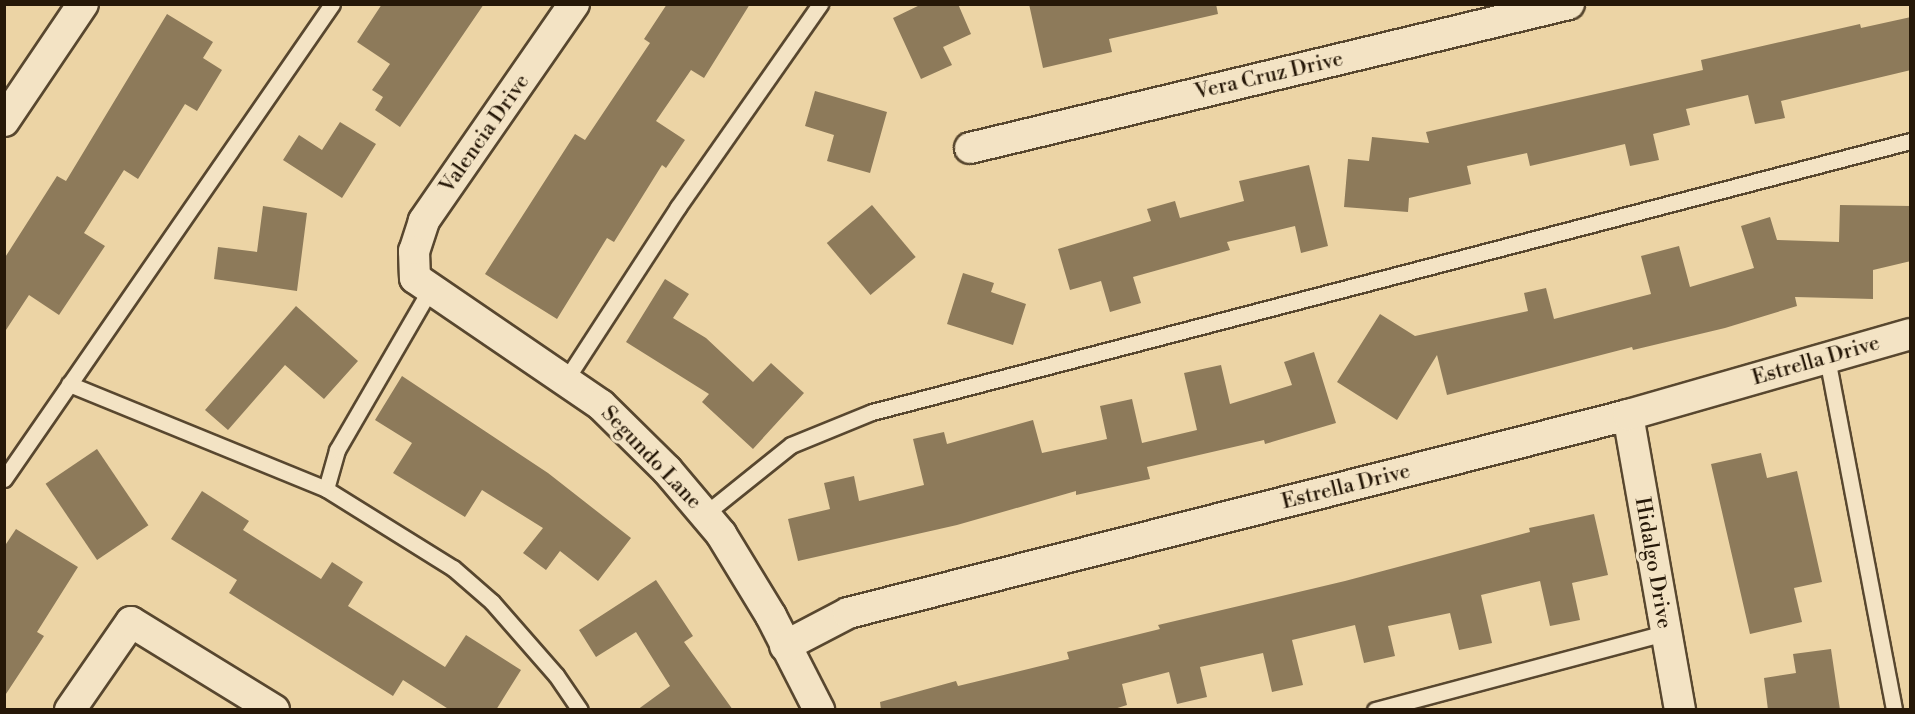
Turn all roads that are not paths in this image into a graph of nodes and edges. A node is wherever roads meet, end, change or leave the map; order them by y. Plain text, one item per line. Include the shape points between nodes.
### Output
1 (83, 4) edge
2 (332, 4) edge
3 (574, 4) edge
4 (820, 4) edge
5 (1569, 4) edge
6 (4, 120) edge
7 (1911, 141) edge
8 (970, 148) dead end
9 (422, 280) junction
10 (1911, 334) edge
11 (1827, 358) junction
12 (565, 381) junction
13 (69, 384) junction
14 (1628, 415) junction
15 (4, 479) edge
16 (326, 489) junction
17 (705, 514) junction
18 (1665, 633) junction
19 (785, 646) junction
20 (70, 710) edge
21 (274, 710) edge
22 (580, 710) edge
23 (819, 710) edge
24 (1375, 710) edge
25 (1680, 710) edge
26 (1894, 710) edge

1 - 6 street
2 - 13 lane
3 - 9 street, Valencia Drive via 424,221 414,251
4 - 12 lane via 685,198
5 - 8 street, Vera Cruz Drive
7 - 17 lane via 872,412 791,445
9 - 12 street, Segundo Lane
9 - 16 lane via 337,450
10 - 11 street, Estrella Drive
11 - 14 street, Estrella Drive
11 - 26 lane
12 - 17 street, Segundo Lane via 601,405
13 - 15 lane
13 - 16 lane
14 - 18 street, Hidalgo Drive
14 - 19 street, Estrella Drive via 848,613
16 - 22 lane via 461,575 492,602 556,675
17 - 19 street, Segundo Lane via 721,534
18 - 24 lane
18 - 25 street, Hidalgo Drive
19 - 23 street, Segundo Lane
20 - 21 street via 131,622

